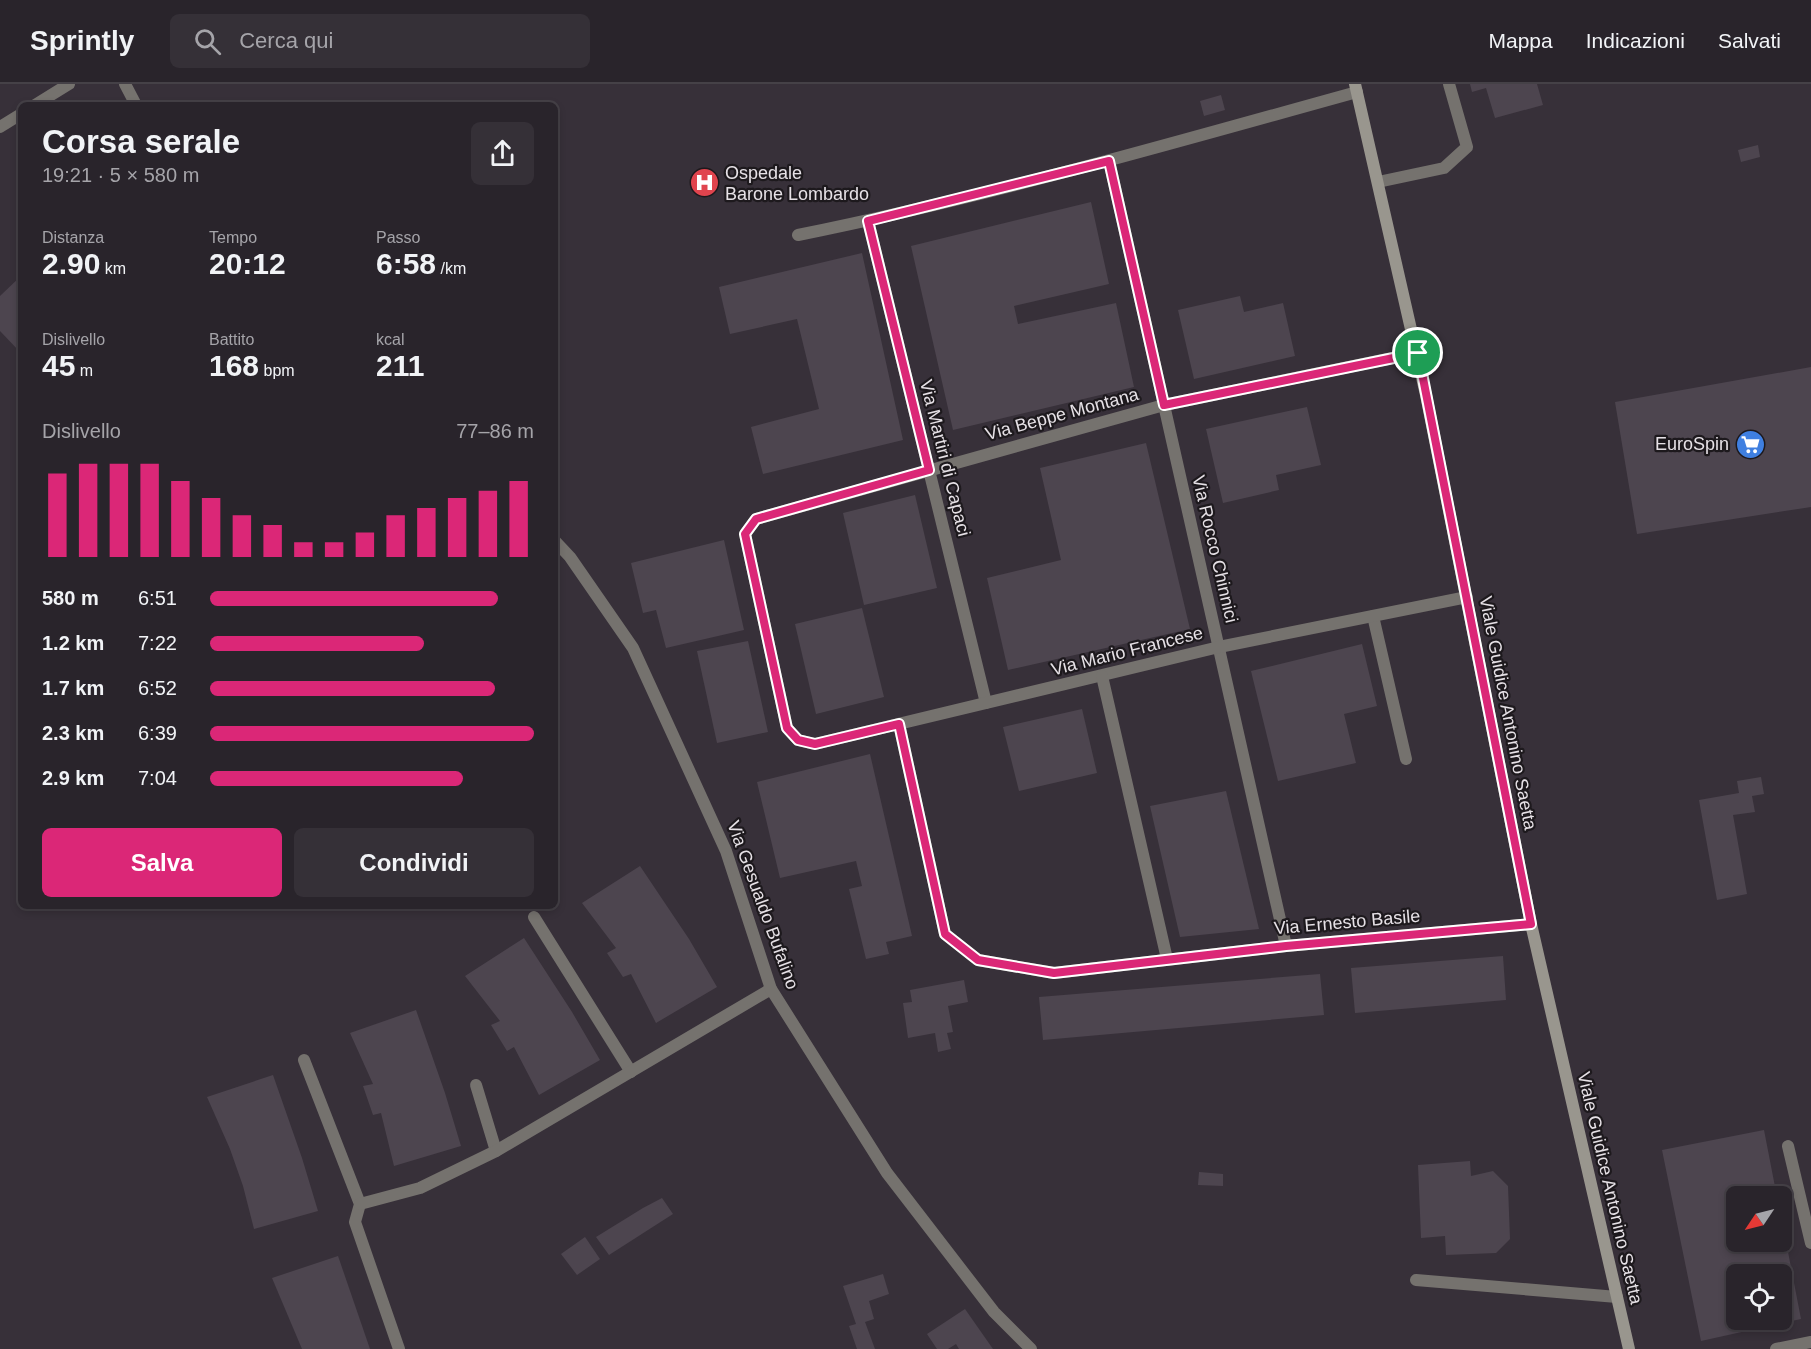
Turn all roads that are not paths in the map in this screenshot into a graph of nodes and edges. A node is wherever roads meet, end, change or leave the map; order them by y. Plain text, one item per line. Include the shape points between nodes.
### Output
1 (69, 84) edge
2 (125, 84) edge
3 (1449, 84) edge
4 (1356, 88) edge
5 (40, 102) edge
6 (134, 102) edge
7 (18, 116) edge
8 (0, 127) edge
9 (1109, 161) junction
10 (1378, 182) junction
11 (868, 221) junction
12 (798, 235) dead end
13 (1418, 353) junction
14 (1164, 405) junction
15 (929, 470) junction
16 (558, 544) edge
17 (1467, 597) junction
18 (1373, 616) junction
19 (1219, 647) junction
20 (1102, 675) junction
21 (986, 703) junction
22 (899, 724) junction
23 (798, 740) joint
24 (1406, 759) dead end
25 (534, 917) dead end
26 (1531, 924) junction
27 (1286, 946) junction
28 (1167, 959) junction
29 (771, 989) junction
30 (304, 1060) dead end
31 (631, 1072) junction
32 (476, 1085) dead end
33 (1788, 1146) dead end
34 (496, 1151) junction
35 (360, 1204) junction
36 (1811, 1243) edge
37 (1416, 1280) dead end
38 (1617, 1297) junction
39 (1811, 1342) edge
40 (399, 1349) edge
41 (1030, 1349) edge
42 (1629, 1349) edge
43 (1776, 1349) edge

1 - 5 street
2 - 6 street
3 - 10 street via 1467,147 1444,168
4 - 9 street
4 - 10 main road, Viale Guidice Antonino Saetta
7 - 8 street
9 - 11 street
9 - 14 street, Via Rocco Chinnici
10 - 13 main road, Viale Guidice Antonino Saetta
11 - 12 street
11 - 15 street, Via Martiri di Capaci
13 - 14 street, Via Beppe Montana
13 - 17 main road, Viale Guidice Antonino Saetta
14 - 15 street, Via Beppe Montana
14 - 19 street, Via Rocco Chinnici
15 - 21 street, Via Martiri di Capaci
15 - 23 street, Via Beppe Montana via 756,519 745,534 787,728
16 - 29 street, Via Gesualdo Bufalino via 633,648 726,851
17 - 18 street, Via Mario Francese
17 - 26 main road, Viale Guidice Antonino Saetta
18 - 19 street, Via Mario Francese
18 - 24 street
19 - 20 street, Via Mario Francese
19 - 27 street, Via Rocco Chinnici
20 - 21 street, Via Mario Francese
20 - 28 street
21 - 22 street, Via Mario Francese
22 - 23 street, Via Mario Francese via 815,744
22 - 28 street, Via Ernesto Basile via 945,934 978,960 1054,973
25 - 31 street
26 - 27 street, Via Ernesto Basile
26 - 38 main road, Viale Guidice Antonino Saetta
27 - 28 street, Via Ernesto Basile
29 - 31 street
29 - 41 street, Via Gesualdo Bufalino via 887,1173 994,1312
30 - 35 street
31 - 34 street
32 - 34 street
33 - 36 street
34 - 35 street via 420,1188
35 - 40 street via 355,1222
37 - 38 street
38 - 42 main road, Viale Guidice Antonino Saetta
39 - 43 street

